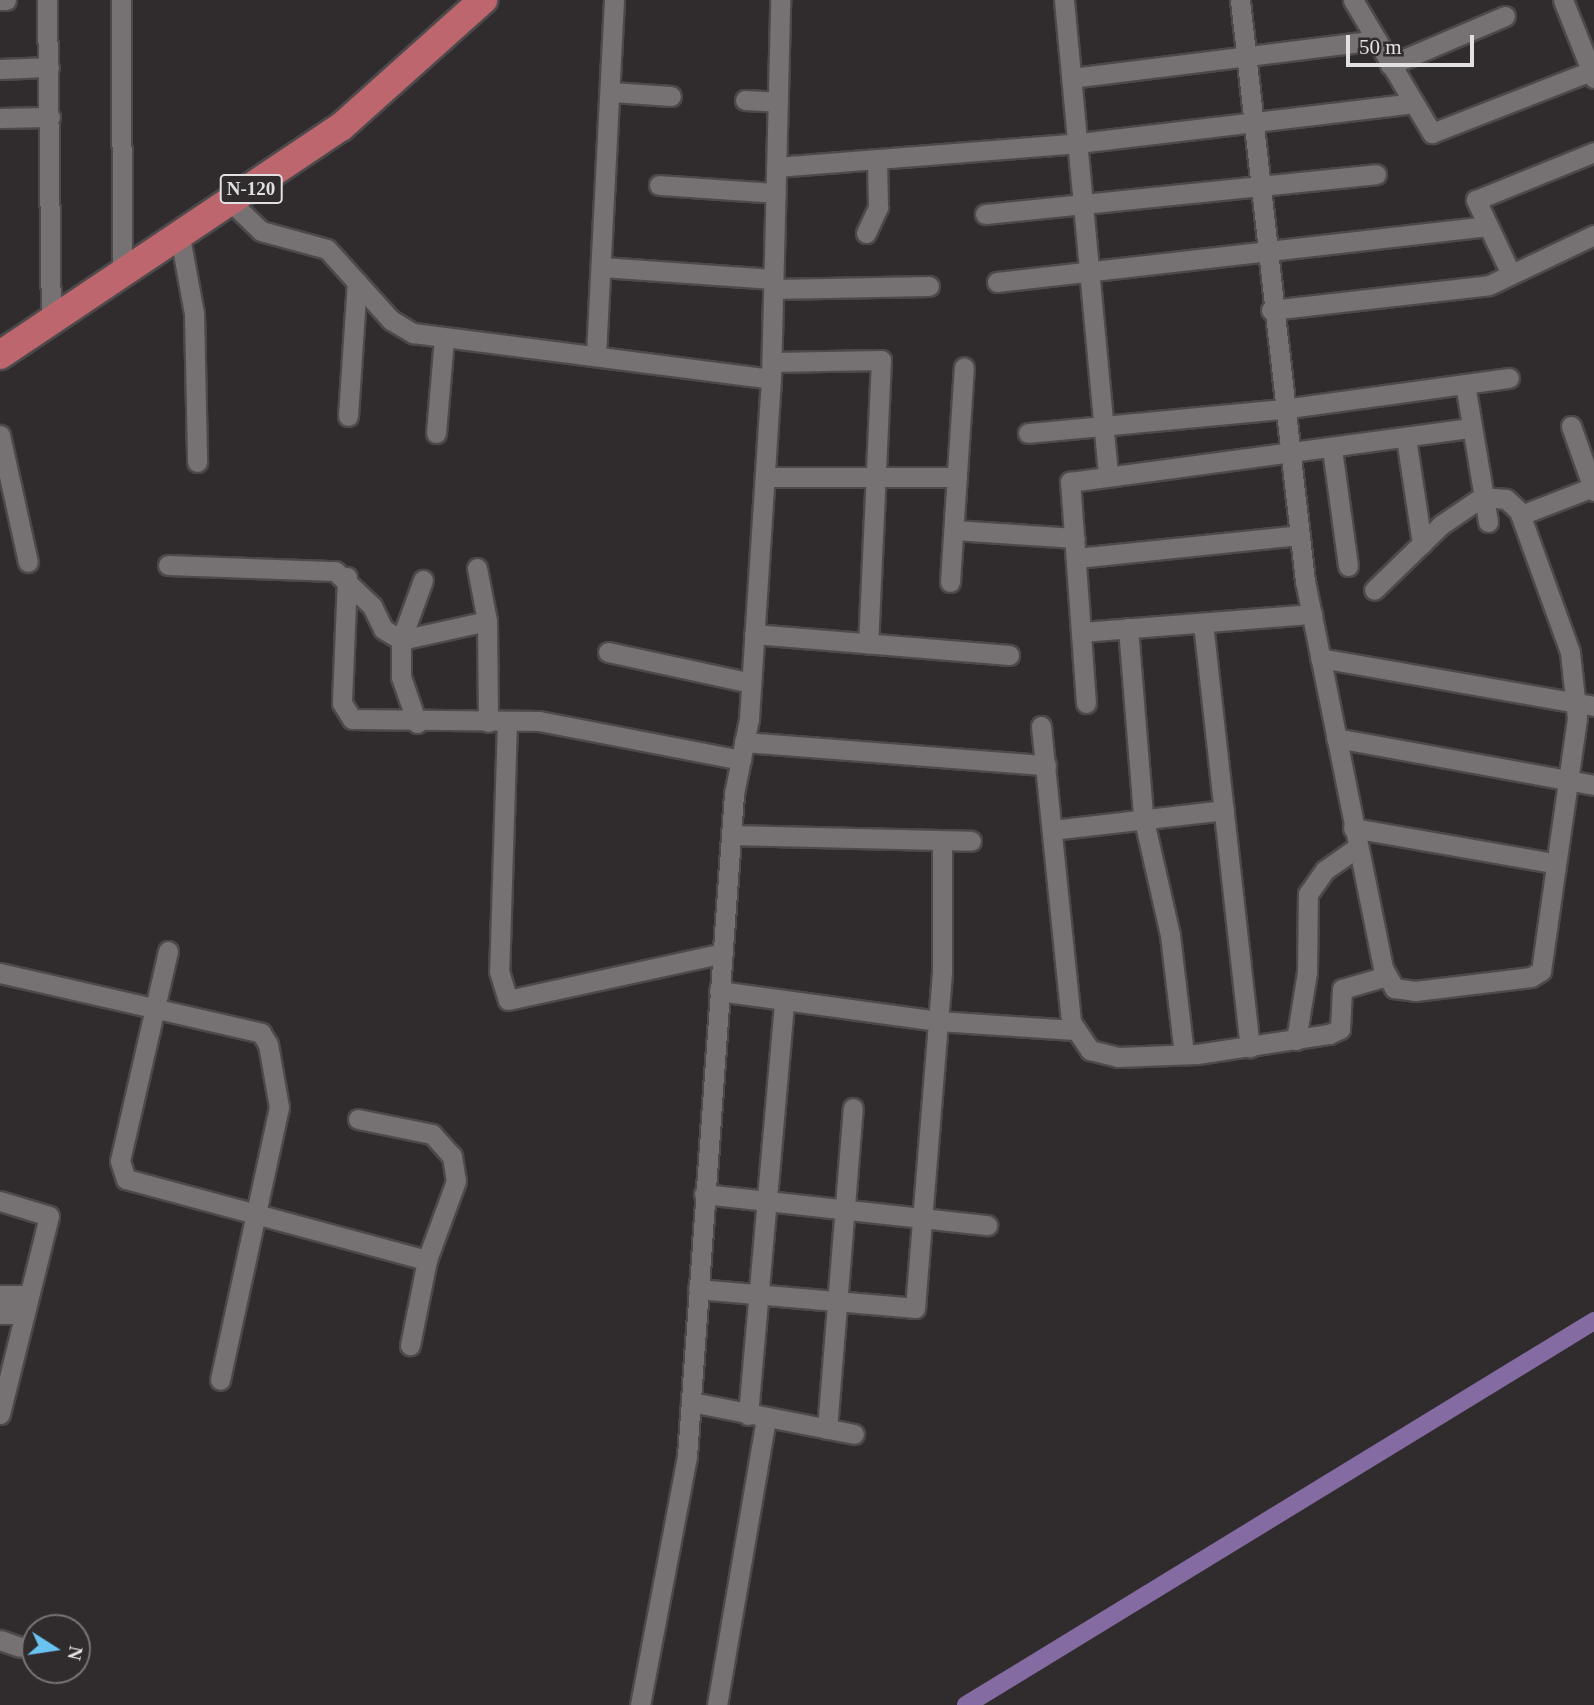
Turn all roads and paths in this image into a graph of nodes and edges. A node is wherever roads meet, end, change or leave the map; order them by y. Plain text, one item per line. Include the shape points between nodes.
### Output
1 (0, 0) edge
2 (6, 0) edge
3 (47, 0) edge
4 (121, 0) edge
5 (484, 0) edge
6 (614, 0) edge
7 (780, 0) edge
8 (1064, 0) edge
9 (1240, 0) edge
10 (1353, 0) edge
11 (1563, 0) edge
12 (1505, 16) dead end
13 (1377, 40) junction
14 (1247, 57) junction
15 (1390, 65) junction
16 (49, 67) junction
17 (0, 69) edge
18 (1593, 75) edge
19 (1072, 78) junction
20 (612, 92) junction
21 (671, 96) dead end
22 (745, 100) dead end
23 (778, 102) junction
24 (1412, 103) junction
25 (50, 117) junction
26 (0, 118) edge
27 (1253, 121) junction
28 (1079, 143) junction
29 (1594, 152) edge
30 (877, 159) junction
31 (776, 167) junction
32 (1376, 174) dead end
33 (659, 185) dead end
34 (1259, 186) junction
35 (776, 192) junction
36 (232, 202) junction
37 (1085, 205) junction
38 (985, 214) dead end
39 (1486, 226) junction
40 (866, 233) dead end
41 (1594, 234) edge
42 (180, 237) junction
43 (1265, 249) junction
44 (602, 267) junction
45 (1090, 271) junction
46 (1510, 272) junction
47 (121, 275) junction
48 (357, 282) junction
49 (997, 282) dead end
50 (774, 284) junction
51 (929, 286) dead end
52 (1272, 310) junction
53 (51, 322) junction
54 (444, 338) junction
55 (0, 355) edge
56 (596, 355) junction
57 (964, 367) dead end
58 (771, 371) junction
59 (1509, 378) dead end
60 (1465, 384) junction
61 (1282, 409) junction
62 (348, 416) dead end
63 (1571, 425) dead end
64 (1104, 426) junction
65 (1470, 428) junction
66 (436, 433) dead end
67 (1028, 433) dead end
68 (0, 435) edge
69 (1406, 438) junction
70 (1332, 449) junction
71 (1288, 455) junction
72 (197, 463) dead end
73 (1108, 476) junction
74 (765, 477) junction
75 (877, 477) junction
76 (957, 477) junction
77 (1593, 489) edge
78 (1482, 497) junction
79 (1521, 515) junction
80 (1488, 522) dead end
81 (954, 530) junction
82 (1299, 535) junction
83 (1075, 538) junction
84 (1422, 544) junction
85 (1077, 558) junction
86 (28, 562) dead end
87 (168, 565) dead end
88 (1348, 566) dead end
89 (477, 568) dead end
90 (347, 578) junction
91 (423, 580) dead end
92 (950, 582) dead end
93 (1374, 590) dead end
94 (1312, 614) junction
95 (487, 621) junction
96 (1203, 623) junction
97 (1128, 628) junction
98 (1082, 632) junction
99 (754, 634) junction
100 (401, 640) junction
101 (868, 644) junction
102 (608, 652) dead end
103 (1009, 655) dead end
104 (1320, 658) junction
105 (751, 683) junction
106 (1086, 703) dead end
107 (1585, 704) edge
108 (498, 722) junction
109 (417, 723) junction
110 (1041, 726) dead end
111 (1336, 738) junction
112 (743, 751) junction
113 (1046, 765) junction
114 (1568, 783) junction
115 (1594, 785) edge
116 (1224, 810) junction
117 (1143, 816) junction
118 (1353, 828) junction
119 (1052, 830) junction
120 (731, 835) junction
121 (971, 841) dead end
122 (942, 842) junction
123 (1357, 848) junction
124 (1553, 863) junction
125 (168, 951) dead end
126 (723, 953) junction
127 (0, 973) edge
128 (1387, 976) junction
129 (719, 991) junction
130 (784, 1002) junction
131 (153, 1008) junction
132 (938, 1021) junction
133 (1074, 1030) junction
134 (1296, 1040) junction
135 (1250, 1047) junction
136 (1184, 1055) junction
137 (853, 1108) dead end
138 (358, 1119) dead end
139 (704, 1195) junction
140 (0, 1200) edge
141 (766, 1201) junction
142 (845, 1210) junction
143 (260, 1218) junction
144 (924, 1218) junction
145 (987, 1225) dead end
146 (427, 1260) junction
147 (698, 1289) junction
148 (758, 1294) junction
149 (0, 1295) edge
150 (837, 1301) junction
151 (25, 1304) junction
152 (0, 1314) edge
153 (410, 1345) dead end
154 (220, 1380) dead end
155 (691, 1402) junction
156 (0, 1415) edge
157 (757, 1417) junction
158 (827, 1429) junction
159 (854, 1434) dead end
160 (0, 1640) edge
161 (20, 1647) dead end
162 (640, 1705) edge
163 (717, 1705) edge

1 - 2 street
3 - 16 street
4 - 47 street
5 - 36 highway, N-120 via 341,127
6 - 20 street
7 - 23 street
8 - 19 street
9 - 14 street
10 - 13 street
11 - 18 street
12 - 15 street
13 - 14 street
13 - 15 street
14 - 19 street
14 - 27 street
15 - 24 street
16 - 17 street
16 - 25 street
18 - 24 street via 1432,133
19 - 28 street
20 - 21 street
20 - 44 street
22 - 23 street
23 - 31 street
24 - 27 street
25 - 26 street
25 - 53 street
27 - 28 street
27 - 34 street
28 - 30 street
28 - 37 street
29 - 39 street via 1476,200
30 - 31 street
30 - 40 street via 878,207
31 - 35 street
32 - 34 street
33 - 35 street
34 - 37 street
34 - 43 street
35 - 50 street
36 - 42 highway, N-120
36 - 48 street via 261,231 327,249
37 - 38 street
37 - 45 street
39 - 43 street
39 - 46 street
41 - 46 street
42 - 47 highway, N-120
42 - 72 street via 194,313
43 - 45 street
43 - 52 street
44 - 50 street
44 - 56 street
45 - 49 street
45 - 64 street
46 - 52 street via 1469,290
47 - 53 highway, N-120
48 - 54 street via 391,320 413,333
48 - 62 street
50 - 51 street
50 - 58 street
52 - 61 street
53 - 55 highway, N-120
54 - 56 street
54 - 66 street
56 - 58 street
57 - 76 street
58 - 74 street
58 - 75 street via 881,360
59 - 60 street
60 - 61 street
60 - 65 street
61 - 64 street
61 - 71 street
63 - 77 street
64 - 67 street
64 - 73 street
65 - 69 street
65 - 78 street
68 - 86 street
69 - 70 street
69 - 84 street
70 - 71 street
70 - 88 street
71 - 73 street
71 - 82 street
73 - 83 street via 1070,482
74 - 75 street
74 - 99 street
75 - 76 street
75 - 101 street
76 - 81 street
77 - 79 street
78 - 79 street via 1506,499
78 - 80 street
78 - 84 street
79 - 107 street
81 - 83 street
81 - 92 street
82 - 85 street
82 - 94 street
83 - 85 street
84 - 93 street
85 - 98 street
87 - 90 street via 335,571
89 - 95 street
90 - 100 street via 383,629
90 - 109 street via 346,715 365,723
91 - 100 street
94 - 96 street
94 - 104 street
95 - 100 street
95 - 108 street
96 - 97 street
96 - 116 street
97 - 98 street
97 - 117 street
98 - 106 street
99 - 101 street
99 - 105 street
100 - 109 street via 401,677
101 - 103 street
102 - 105 street
104 - 107 street
104 - 111 street
105 - 112 street
107 - 114 street
108 - 109 street
108 - 112 street via 578,726
108 - 126 street via 499,971 508,1000
110 - 113 street
111 - 114 street
111 - 118 street
112 - 113 street
112 - 120 street
113 - 119 street
114 - 115 street
114 - 124 street
116 - 117 street
116 - 135 street
117 - 119 street
117 - 136 street via 1170,935
118 - 123 street
118 - 124 street
119 - 133 street
120 - 122 street
120 - 126 street
121 - 122 street
122 - 132 street
123 - 128 street
123 - 134 street via 1325,870 1308,894 1307,972
124 - 128 street via 1541,971 1516,981 1415,991 1394,988
125 - 131 street
126 - 129 street
127 - 131 street
128 - 134 street via 1342,989 1340,1029
129 - 130 street
129 - 139 street
130 - 132 street
130 - 141 street
131 - 143 street via 261,1033 268,1044 279,1107
131 - 143 street via 121,1171 136,1186
132 - 133 street
132 - 144 street
133 - 136 street via 1090,1050 1118,1057
134 - 135 street
135 - 136 street
137 - 142 street
138 - 146 street via 432,1134 452,1156 456,1181 449,1214
139 - 141 street
139 - 147 street
140 - 151 street via 49,1216
141 - 142 street
141 - 148 street
142 - 144 street
142 - 150 street
143 - 146 street
143 - 154 street
144 - 145 street
144 - 150 street via 915,1308
146 - 153 street
147 - 148 street
147 - 155 street
148 - 150 street
148 - 157 street
149 - 151 street
150 - 158 street
151 - 152 street
151 - 156 street
155 - 157 street
155 - 162 street via 670,1557
157 - 158 street
157 - 163 street
158 - 159 street
160 - 161 street

